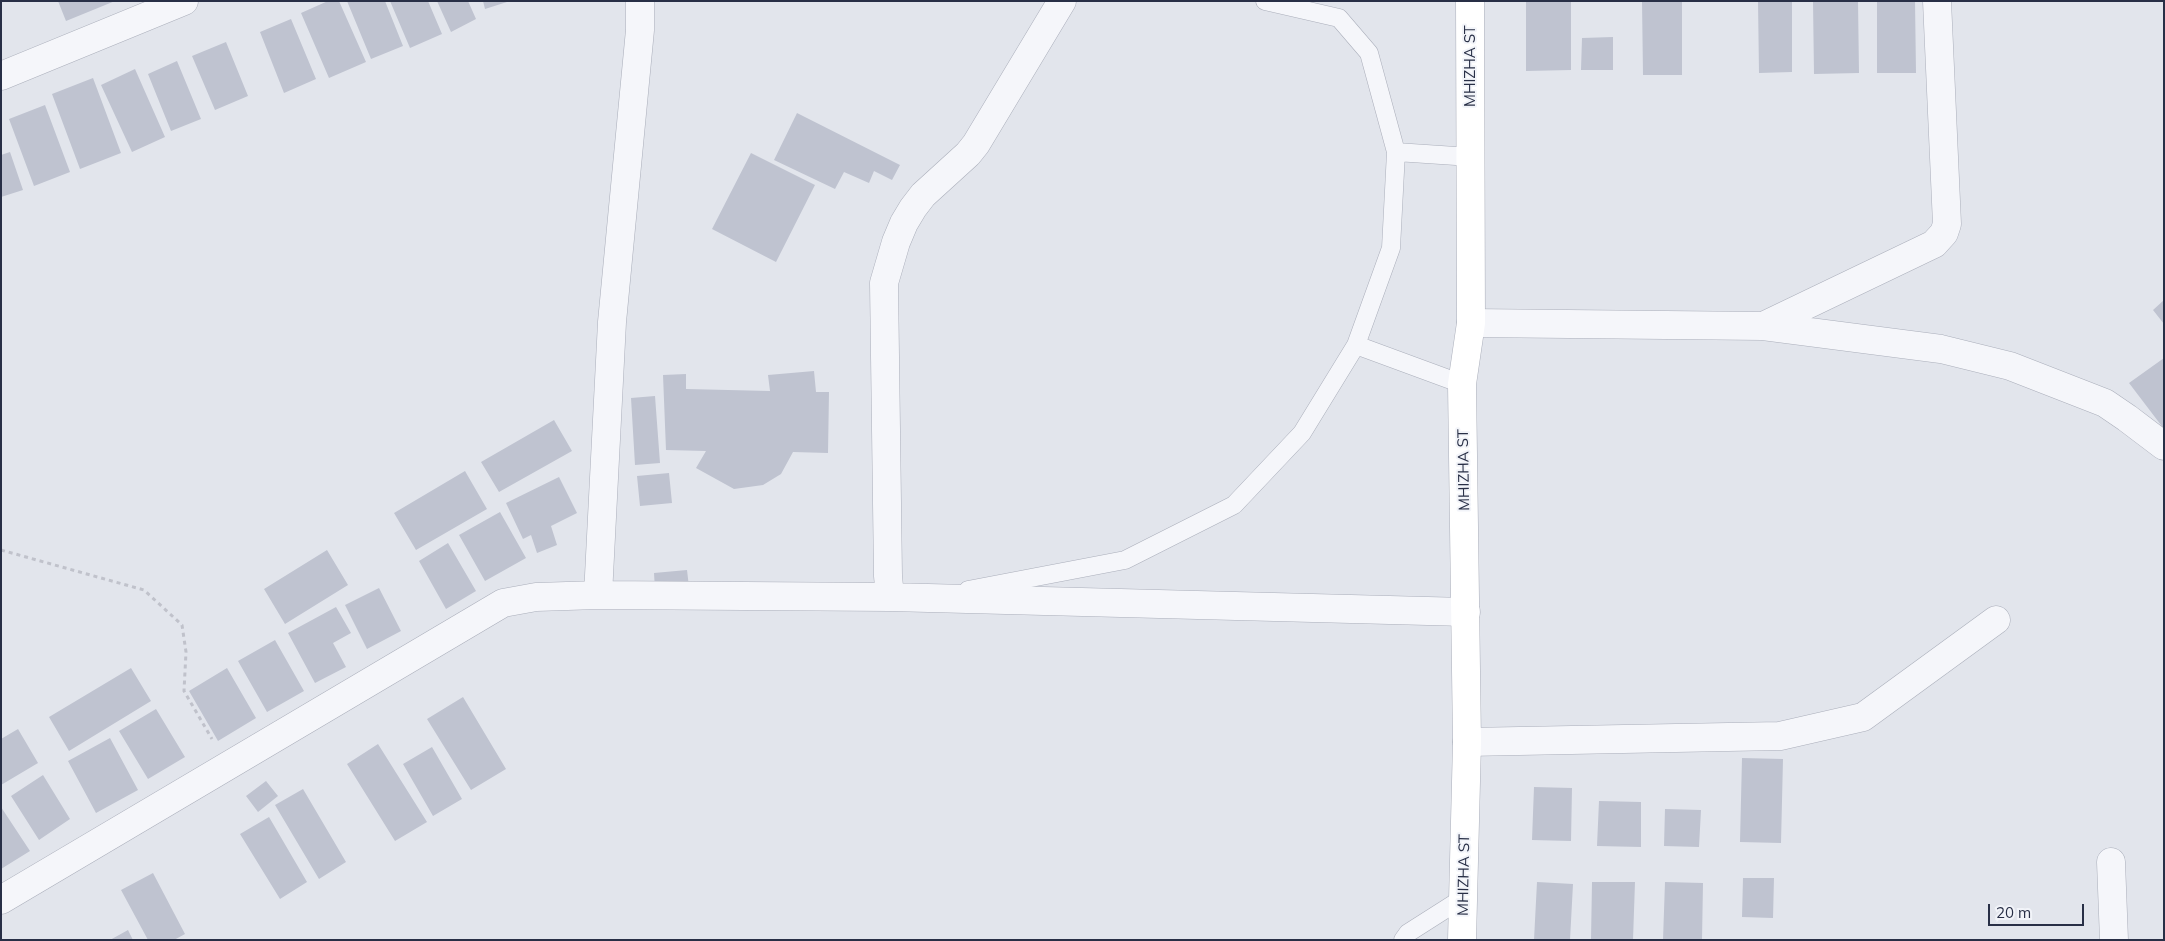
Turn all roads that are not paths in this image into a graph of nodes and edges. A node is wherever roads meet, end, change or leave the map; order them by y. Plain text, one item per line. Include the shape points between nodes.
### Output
1 (184, 1) edge
2 (640, 1) edge
3 (1062, 1) edge
4 (1265, 1) edge
5 (1470, 1) edge
6 (1937, 1) edge
7 (1, 76) edge
8 (1396, 152) junction
9 (1471, 156) junction
10 (1471, 323) junction
11 (1764, 326) junction
12 (1356, 345) junction
13 (1462, 384) junction
14 (2164, 446) edge
15 (598, 596) junction
16 (890, 597) junction
17 (925, 598) junction
18 (1466, 612) junction
19 (1996, 620) dead end
20 (1467, 742) junction
21 (2112, 862) dead end
22 (1463, 898) junction
23 (1, 900) edge
24 (1404, 940) edge
25 (1462, 940) edge
26 (2114, 940) edge

1 - 7 street
2 - 15 street via 640,30 612,322
3 - 16 street via 976,144 913,208 896,242 884,283
4 - 8 lane via 1339,18 1369,53
5 - 9 street, MHIZHA ST
6 - 11 street via 1944,233 1934,244
8 - 9 lane
8 - 12 lane via 1391,248
9 - 10 street, MHIZHA ST
10 - 11 street
10 - 13 street, MHIZHA ST
11 - 14 street via 1941,349 2010,366 2105,404
12 - 13 lane
12 - 17 lane via 1302,433 1234,505 1125,560
13 - 18 street, MHIZHA ST
15 - 16 street
15 - 23 street via 536,597 503,603
16 - 17 street
17 - 18 street
18 - 20 street, MHIZHA ST
19 - 20 street via 1863,717 1780,736
20 - 22 street, MHIZHA ST
21 - 26 street
22 - 24 lane via 1408,933
22 - 25 street, MHIZHA ST

